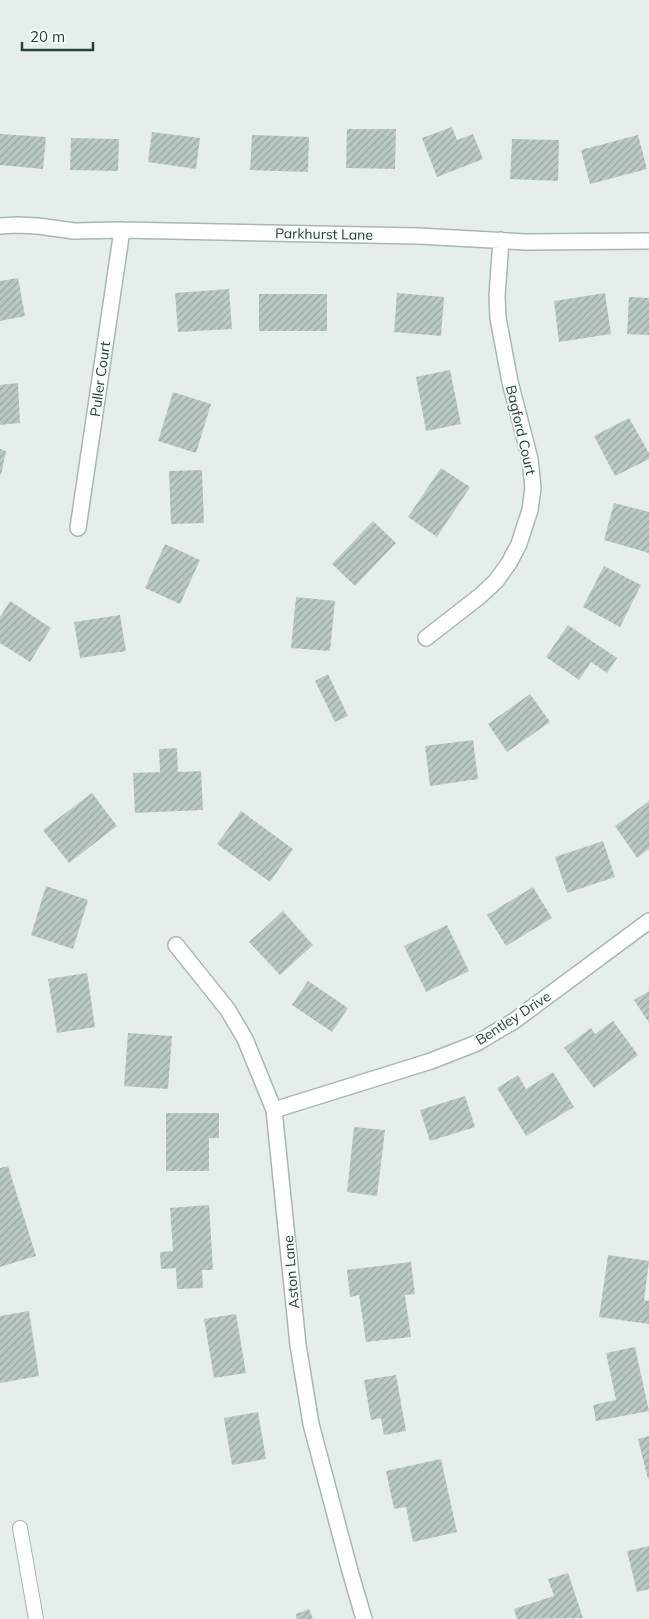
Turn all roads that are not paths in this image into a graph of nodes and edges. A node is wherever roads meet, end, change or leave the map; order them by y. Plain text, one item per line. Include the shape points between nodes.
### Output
1 (0, 226) edge
2 (122, 230) junction
3 (501, 240) junction
4 (649, 241) edge
5 (78, 528) dead end
6 (426, 638) dead end
7 (649, 921) edge
8 (176, 945) dead end
9 (274, 1110) junction
10 (20, 1528) dead end
11 (36, 1619) edge
12 (364, 1619) edge

1 - 2 street, Parkhurst Lane via 38,226 74,231
2 - 3 street, Parkhurst Lane
2 - 5 street, Puller Court
3 - 4 street, Parkhurst Lane
3 - 6 street, Bagford Court via 498,318 530,459 533,488 530,510 519,544 496,581
7 - 9 street, Bentley Drive via 514,1021 477,1043 431,1061
8 - 9 street, Aston Lane via 228,1010
9 - 12 street, Aston Lane via 298,1346 311,1424
10 - 11 lane

